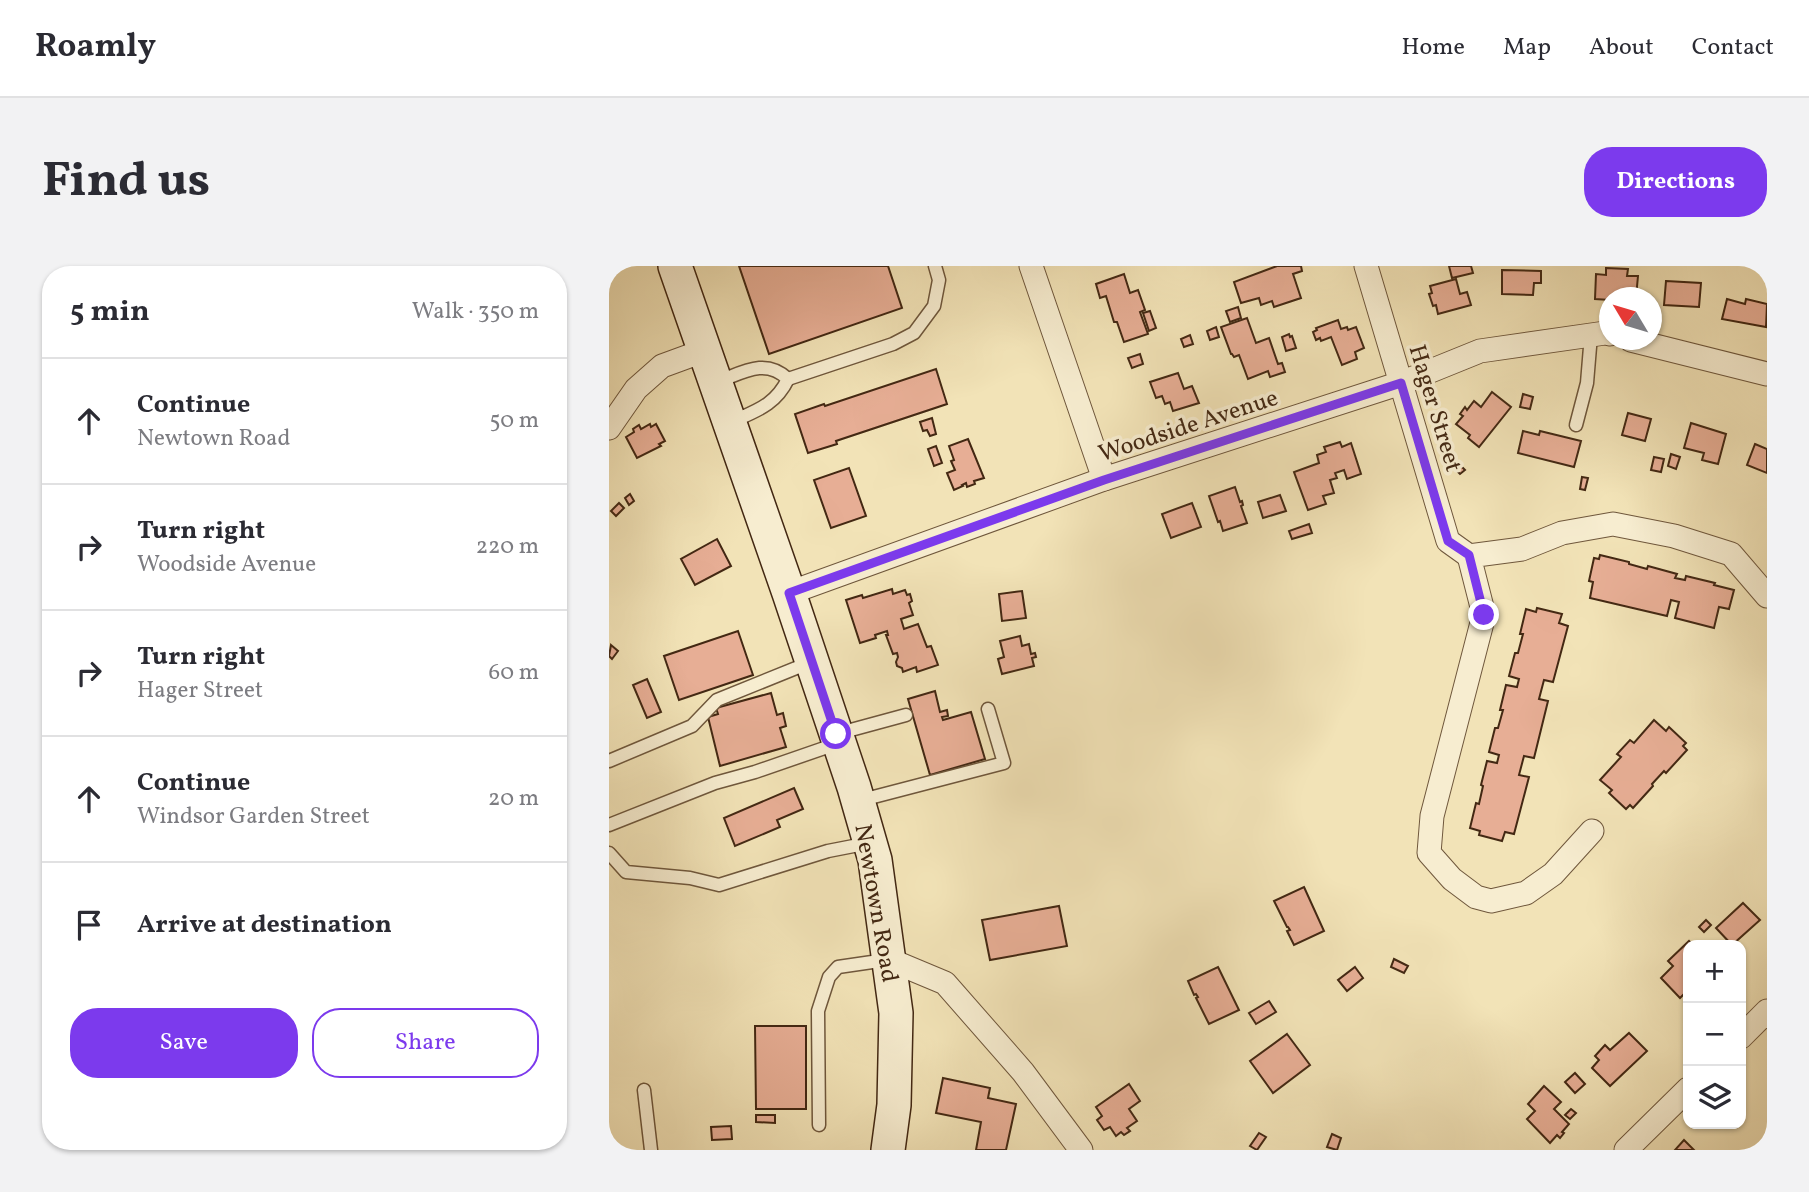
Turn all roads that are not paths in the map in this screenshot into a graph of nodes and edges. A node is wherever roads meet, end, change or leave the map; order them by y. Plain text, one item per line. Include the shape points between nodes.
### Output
1 (675, 266) edge
2 (935, 266) edge
3 (1031, 266) edge
4 (1366, 266) edge
5 (1599, 335) edge
6 (1599, 339) edge
7 (1662, 348) edge
8 (703, 351) junction
9 (1767, 373) edge
10 (788, 379) junction
11 (715, 383) junction
12 (1401, 383) junction
13 (729, 423) junction
14 (1576, 425) dead end
15 (609, 428) edge
16 (1104, 480) junction
17 (1469, 555) junction
18 (789, 593) junction
19 (1767, 596) edge
20 (812, 661) junction
21 (988, 709) dead end
22 (907, 715) dead end
23 (837, 738) junction
24 (609, 761) edge
25 (858, 801) junction
26 (609, 825) edge
27 (1593, 831) dead end
28 (870, 843) junction
29 (609, 853) edge
30 (890, 960) junction
31 (1767, 1011) edge
32 (1746, 1032) edge
33 (643, 1090) dead end
34 (1683, 1094) edge
35 (819, 1125) dead end
36 (651, 1150) edge
37 (888, 1150) edge
38 (1081, 1150) edge
39 (1626, 1150) edge

1 - 8 main road, Newtown Road
2 - 10 lane via 939,280 934,306 914,333
3 - 16 street
4 - 12 street, Hager Street
5 - 12 street, Woodside Avenue via 1480,351
6 - 14 lane
7 - 9 street
8 - 11 main road, Newtown Road
8 - 15 street via 662,366 636,389
10 - 11 lane via 771,368 757,368
10 - 13 lane via 768,406
11 - 13 main road, Newtown Road
12 - 16 street, Woodside Avenue
12 - 17 street, Hager Street via 1448,541
13 - 18 main road, Newtown Road
16 - 18 street, Woodside Avenue
17 - 19 street via 1522,549 1562,533 1613,523 1731,554
17 - 27 street via 1484,615 1432,816 1429,853 1452,879 1476,897 1491,901 1526,893 1553,874
18 - 20 main road, Newtown Road
20 - 23 main road, Newtown Road
20 - 24 lane via 717,700 692,726
21 - 25 lane via 1004,762
22 - 23 lane
23 - 25 main road, Newtown Road
23 - 26 lane
25 - 28 main road, Newtown Road
28 - 29 lane via 828,851 719,885 626,872
28 - 30 main road, Newtown Road
30 - 35 lane via 838,967 829,977 818,1011
30 - 37 main road, Newtown Road via 896,1013
30 - 38 street via 945,983 1023,1072
31 - 32 street
33 - 36 lane
34 - 39 street

